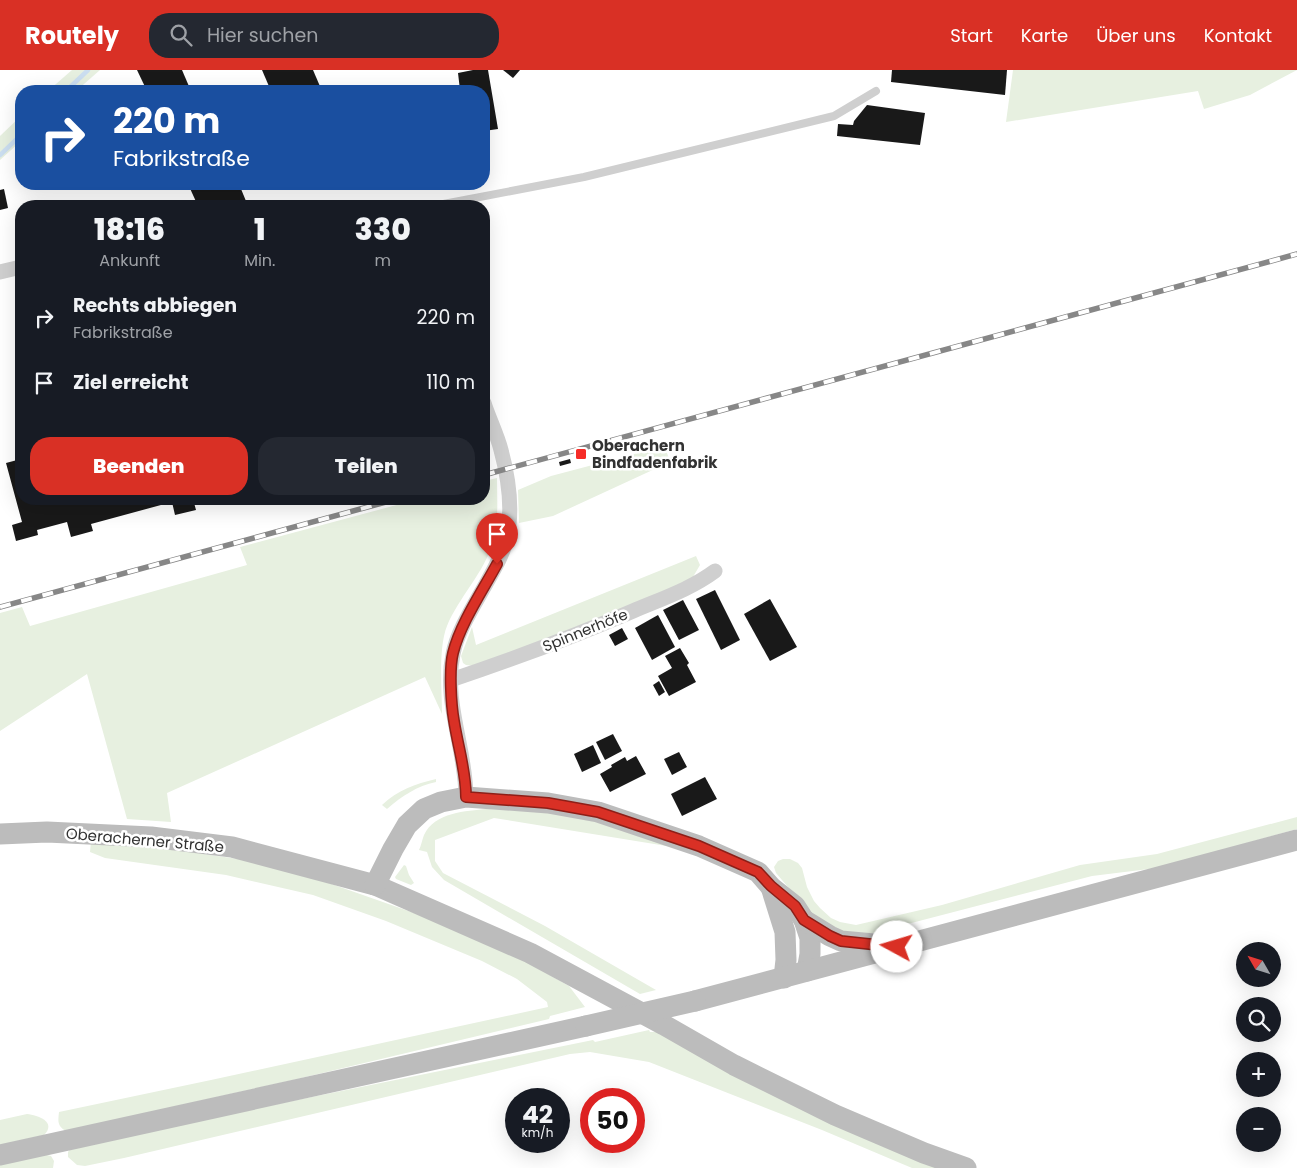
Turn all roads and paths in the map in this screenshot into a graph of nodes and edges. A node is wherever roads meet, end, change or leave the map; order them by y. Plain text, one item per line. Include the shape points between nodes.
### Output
1 (876, 91) dead end
2 (464, 200) edge
3 (15, 268) edge
4 (0, 272) edge
5 (490, 420) edge
6 (715, 571) dead end
7 (452, 680) junction
8 (466, 797) junction
9 (0, 834) edge
10 (1297, 840) edge
11 (375, 884) junction
12 (771, 886) junction
13 (804, 920) junction
14 (897, 947) junction
15 (807, 972) junction
16 (784, 978) junction
17 (0, 1155) edge
18 (966, 1168) edge

1 - 2 lane via 834,116 584,177
3 - 4 street
5 - 7 street via 505,469 509,514 507,537 453,653
6 - 7 street, Spinnerhöfe via 682,590 622,616
7 - 8 street via 454,720
8 - 11 main road via 424,809 407,825
8 - 12 main road via 548,803 598,812 699,846 758,872
9 - 11 main road, Oberacherner Straße via 47,832 151,837 232,847
10 - 14 main road
11 - 18 main road, Oberacherner Straße via 530,953 734,1065 835,1115
12 - 13 main road via 795,906
12 - 16 main road via 785,932
13 - 14 main road via 841,941
13 - 15 main road via 810,938
14 - 15 main road
15 - 16 main road
16 - 17 main road, bridge via 586,1026

